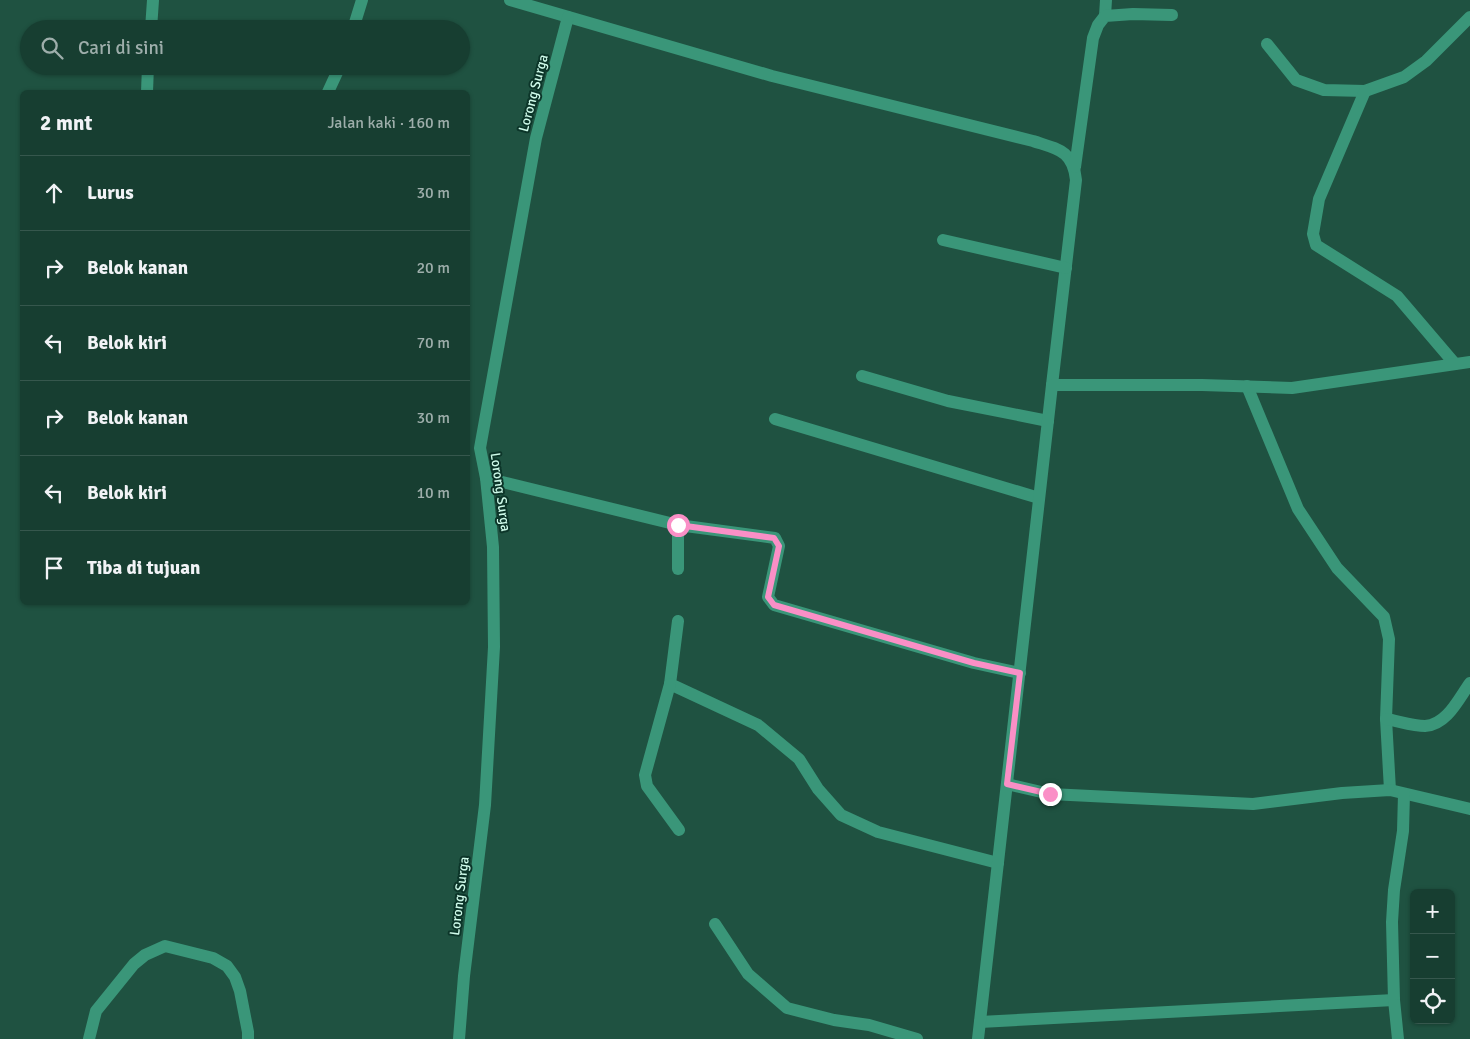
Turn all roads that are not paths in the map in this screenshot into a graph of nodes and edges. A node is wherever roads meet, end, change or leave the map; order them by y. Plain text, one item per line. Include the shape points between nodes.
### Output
1 (153, 0) edge
2 (362, 0) edge
3 (510, 0) edge
4 (1106, 0) edge
5 (1172, 15) dead end
6 (1105, 16) junction
7 (568, 17) junction
8 (1470, 17) edge
9 (152, 20) edge
10 (356, 20) edge
11 (1267, 44) dead end
12 (148, 75) edge
13 (336, 75) edge
14 (147, 90) edge
15 (329, 90) edge
16 (1365, 91) junction
17 (1075, 167) junction
18 (943, 240) dead end
19 (1066, 268) junction
20 (1470, 362) edge
21 (1455, 364) junction
22 (862, 376) dead end
23 (1052, 385) junction
24 (1247, 386) junction
25 (774, 419) dead end
26 (1048, 421) junction
27 (486, 478) junction
28 (1040, 498) junction
29 (678, 525) junction
30 (678, 569) dead end
31 (678, 621) dead end
32 (1020, 673) junction
33 (1470, 683) edge
34 (670, 684) junction
35 (1386, 719) junction
36 (1007, 784) junction
37 (1390, 790) junction
38 (1404, 794) junction
39 (1470, 809) edge
40 (679, 830) dead end
41 (998, 863) junction
42 (715, 924) dead end
43 (1394, 1000) junction
44 (980, 1022) junction
45 (89, 1039) edge
46 (248, 1039) edge
47 (459, 1039) edge
48 (917, 1039) edge
49 (978, 1039) edge
50 (1398, 1039) edge

1 - 9 street
2 - 10 street
3 - 7 street
4 - 6 street
5 - 6 street
6 - 17 street via 1093,38
7 - 17 street via 772,76 1033,141 1068,156
7 - 27 street, Lorong Surga via 536,138 482,432 480,448
8 - 16 street via 1426,61 1404,77
11 - 16 street via 1296,80 1324,90
12 - 14 street
13 - 15 street
16 - 21 street via 1320,199 1314,221 1314,240 1316,245 1397,296
17 - 19 street
18 - 19 street
19 - 23 street
20 - 21 street
21 - 24 street via 1292,388
22 - 26 street via 948,401
23 - 24 street
23 - 26 street
24 - 35 street via 1298,510 1337,568 1384,617 1389,639
25 - 28 street
26 - 28 street
27 - 29 street
27 - 47 street, Lorong Surga via 493,547 494,647 485,805
28 - 32 street
29 - 30 street
29 - 32 street via 774,538 779,546 768,597 774,605 974,663
31 - 34 street
32 - 36 street
33 - 35 street via 1448,714 1434,724 1425,726
34 - 40 street via 645,775 647,786
34 - 41 street via 758,725 799,759 818,789 841,815 878,832
35 - 37 street
36 - 37 street via 1050,794 1253,804
36 - 41 street
37 - 38 street
38 - 39 street
38 - 43 street via 1392,922
41 - 44 street
42 - 48 street via 748,974 786,1008 869,1025
43 - 44 street
43 - 50 street
44 - 49 street
45 - 46 street via 96,1011 134,964 165,946 213,958 227,966 240,991

